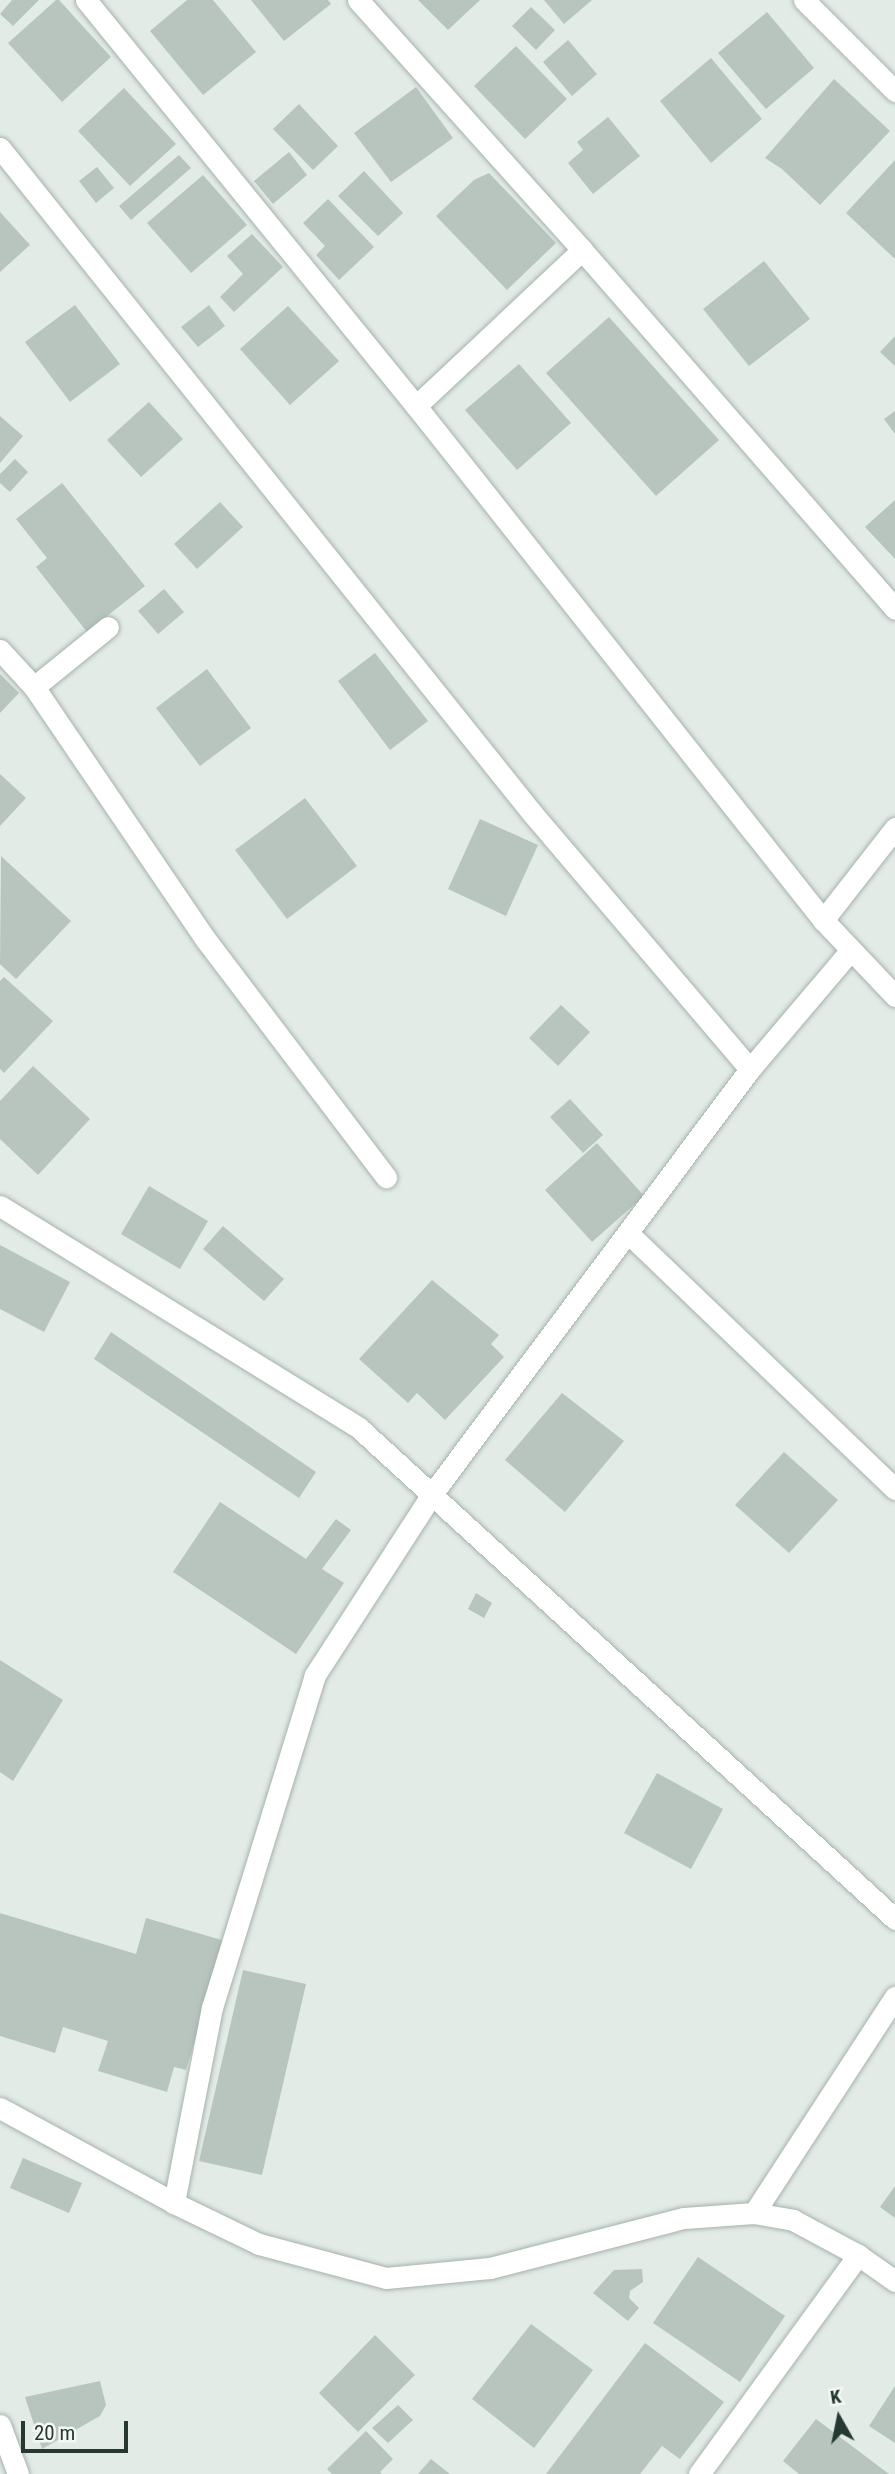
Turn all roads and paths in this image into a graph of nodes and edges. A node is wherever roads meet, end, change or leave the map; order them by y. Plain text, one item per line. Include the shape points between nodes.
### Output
1 (358, 0) edge
2 (804, 0) edge
3 (94, 3) edge
4 (895, 91) edge
5 (0, 148) edge
6 (582, 250) junction
7 (416, 407) junction
8 (895, 610) edge
9 (108, 627) dead end
10 (0, 650) edge
11 (34, 687) junction
12 (895, 828) edge
13 (823, 920) junction
14 (851, 950) junction
15 (895, 996) edge
16 (750, 1069) junction
17 (386, 1177) dead end
18 (0, 1206) edge
19 (628, 1233) junction
20 (895, 1489) edge
21 (432, 1494) junction
22 (895, 1919) edge
23 (895, 1997) edge
24 (0, 2108) edge
25 (174, 2203) junction
26 (754, 2213) junction
27 (858, 2255) junction
28 (895, 2281) edge
29 (0, 2426) edge
30 (18, 2474) edge
31 (699, 2474) edge

1 - 6 street
2 - 4 street
3 - 7 street
5 - 16 street via 531,813
6 - 7 street
6 - 8 street
7 - 13 street
9 - 11 street
10 - 11 street
11 - 17 street via 206,940
12 - 13 street
13 - 14 street
14 - 15 street
14 - 16 street
16 - 19 street
18 - 21 street via 359,1428
19 - 20 street
19 - 21 street
21 - 22 street
21 - 25 street via 315,1675 212,2007
23 - 26 street
24 - 25 street
25 - 26 street via 259,2244 386,2278 490,2268 684,2218
26 - 27 street via 793,2220
27 - 28 street
27 - 31 street
29 - 30 street

